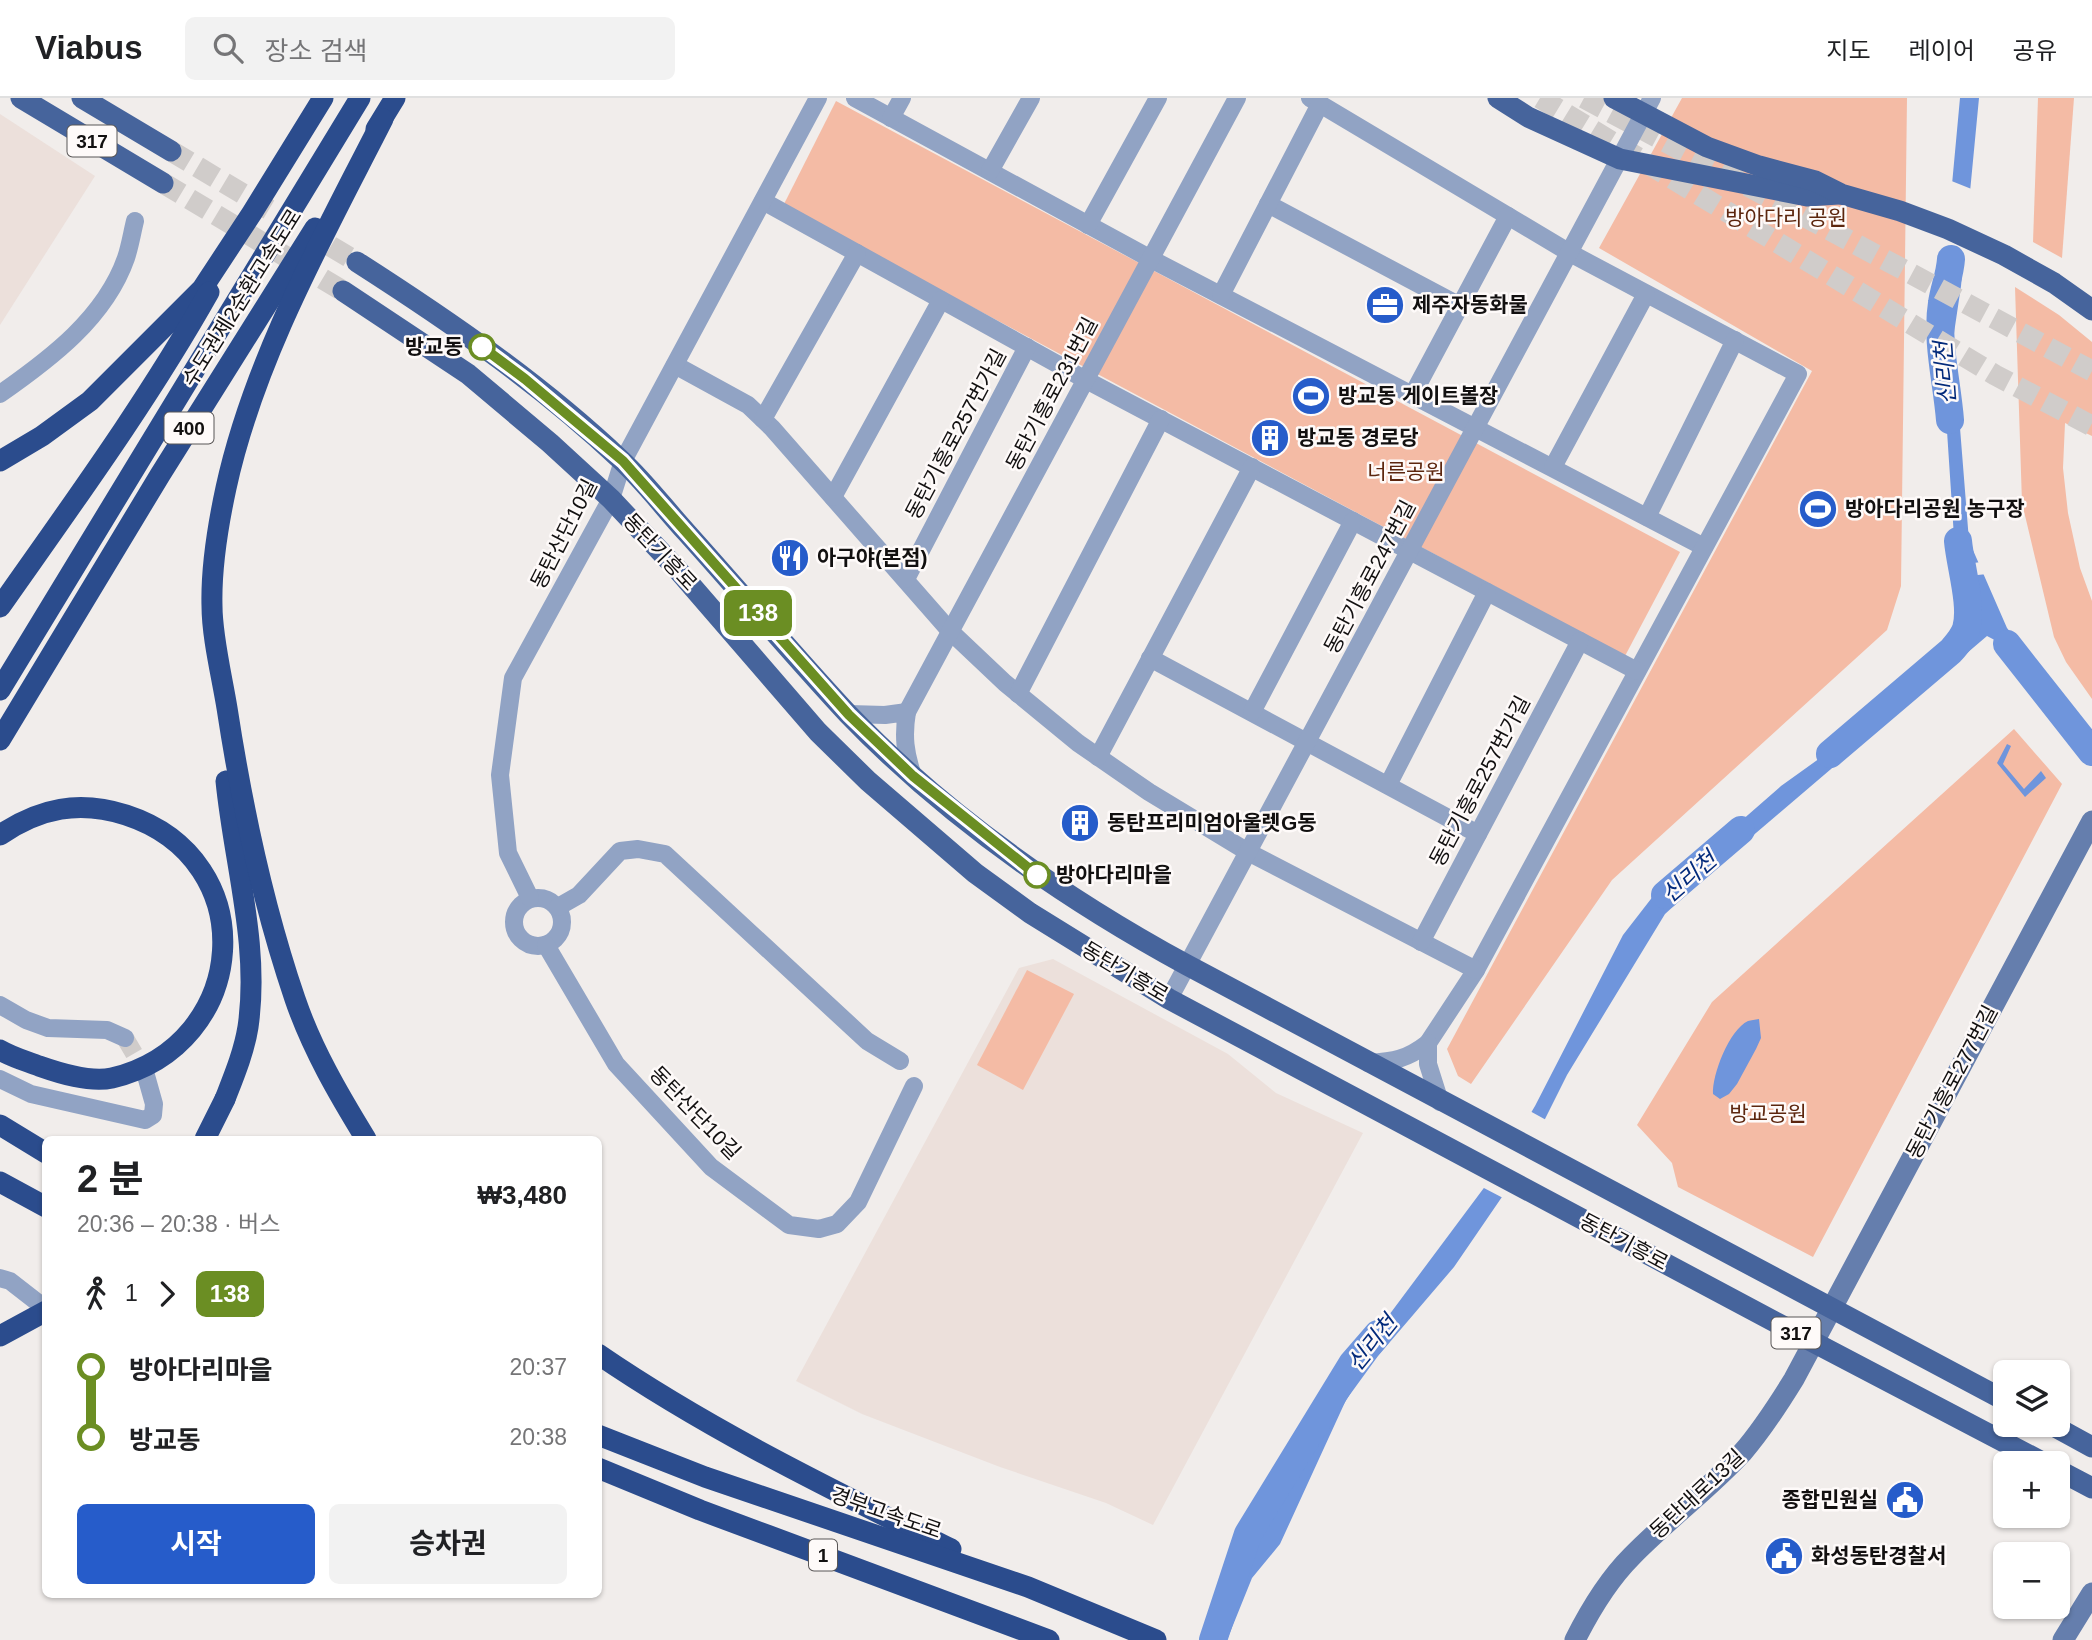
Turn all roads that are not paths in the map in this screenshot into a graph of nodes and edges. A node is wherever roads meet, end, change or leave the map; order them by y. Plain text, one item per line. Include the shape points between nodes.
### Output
1 (21, 98) edge
2 (82, 98) edge
3 (323, 98) edge
4 (360, 98) edge
5 (395, 98) edge
6 (818, 98) edge
7 (855, 98) edge
8 (902, 98) edge
9 (1031, 98) edge
10 (1158, 98) edge
11 (1237, 98) edge
12 (1498, 98) edge
13 (1614, 98) edge
14 (1315, 101) edge
15 (1648, 106) edge
16 (891, 118) junction
17 (383, 119) junction
18 (171, 151) tunnel mouth
19 (1620, 159) junction
20 (990, 171) junction
21 (163, 183) tunnel mouth
22 (1841, 194) junction
23 (763, 201) junction
24 (1268, 204) junction
25 (252, 213) junction
26 (1508, 216) junction
27 (135, 221) dead end
28 (1088, 225) junction
29 (857, 253) junction
30 (1570, 253) junction
31 (1151, 259) junction
32 (357, 262) tunnel mouth
33 (344, 291) tunnel mouth
34 (1646, 294) junction
35 (1222, 295) junction
36 (941, 300) junction
37 (1460, 306) junction
38 (2092, 310) edge
39 (1735, 340) junction
40 (1027, 347) junction
41 (675, 365) junction
42 (1086, 380) junction
43 (0, 394) edge
44 (1413, 394) junction
45 (763, 419) junction
46 (1161, 419) junction
47 (1476, 427) junction
48 (0, 461) edge
49 (623, 461) junction
50 (1252, 467) junction
51 (1553, 467) junction
52 (833, 497) junction
53 (611, 499) junction
54 (1647, 517) junction
55 (1353, 521) junction
56 (1704, 547) junction
57 (1410, 551) junction
58 (906, 579) junction
59 (1488, 592) junction
60 (0, 607) edge
61 (212, 607) junction
62 (950, 631) junction
63 (1580, 641) junction
64 (1150, 658) junction
65 (1637, 671) junction
66 (0, 690) edge
67 (1018, 694) junction
68 (907, 712) junction
69 (1252, 712) junction
70 (849, 715) junction
71 (0, 740) edge
72 (1307, 742) junction
73 (1098, 757) junction
74 (913, 776) junction
75 (1388, 785) junction
76 (2092, 821) edge
77 (1478, 834) junction
78 (0, 835) edge
79 (1248, 852) junction
80 (530, 898) junction
81 (558, 907) junction
82 (1421, 942) junction
83 (545, 945) junction
84 (1187, 965) junction
85 (1476, 970) junction
86 (1169, 999) junction
87 (0, 1005) edge
88 (125, 1038) dead end
89 (1428, 1043) junction
90 (0, 1050) edge
91 (900, 1061) dead end
92 (1368, 1063) junction
93 (145, 1072) tunnel mouth
94 (0, 1079) edge
95 (914, 1087) dead end
96 (1440, 1101) junction
97 (0, 1125) edge
98 (206, 1136) edge
99 (364, 1136) edge
100 (42, 1151) edge
101 (0, 1182) edge
102 (42, 1205) edge
103 (0, 1278) edge
104 (42, 1307) edge
105 (1830, 1310) junction
106 (42, 1312) edge
107 (0, 1336) edge
108 (1813, 1342) junction
109 (602, 1357) edge
110 (1993, 1394) edge
111 (2070, 1435) edge
112 (602, 1437) edge
113 (2092, 1447) edge
114 (2022, 1451) edge
115 (602, 1470) edge
116 (2070, 1476) edge
117 (2092, 1488) edge
118 (1028, 1587) junction
119 (2092, 1593) edge
120 (1049, 1640) edge
121 (1156, 1640) edge
122 (1574, 1640) edge
123 (2063, 1640) edge

1 - 21 main road, 317
2 - 18 main road, 317
3 - 25 highway
4 - 66 highway, 수도권제2순환고속도로 / 400
5 - 17 highway, 수도권제2순환고속도로 / 400
6 - 23 street, 동탄산단10길
7 - 16 street
8 - 16 street
9 - 20 street
10 - 28 street
11 - 31 street, 동탄기흥로231번길
12 - 19 main road via 1528,117
13 - 15 main road
14 - 24 street
14 - 26 street
15 - 19 street, 동탄기흥로247번길
15 - 22 main road via 1707,147 1815,181
16 - 20 street
17 - 61 highway via 318,247 252,399 226,487
17 - 71 highway, 수도권제2순환고속도로 / 400 via 153,485
19 - 22 main road via 1807,196
19 - 30 street, 동탄기흥로247번길
20 - 28 street
22 - 38 main road via 1900,211 2004,255
23 - 29 street
23 - 41 street, 동탄산단10길
24 - 35 street
24 - 37 street
25 - 48 highway via 202,289 90,401
25 - 60 highway via 166,367
26 - 30 street
26 - 37 street
27 - 43 street via 126,258 109,293 74,337
28 - 31 street
29 - 36 street
29 - 45 street
30 - 34 street
30 - 47 street, 동탄기흥로247번길
31 - 35 street
31 - 42 street, 동탄기흥로231번길
32 - 49 main road, 동탄기흥로 / 317 via 525,379
33 - 53 main road, 동탄기흥로 / 317 via 468,374
34 - 39 street
34 - 51 street
35 - 44 street
36 - 40 street
36 - 52 street
37 - 44 street
39 - 54 street
39 - 56 street via 1798,373
40 - 42 street
40 - 58 street, 동탄기흥로257번가길
41 - 45 street via 748,405
41 - 49 street, 동탄산단10길
42 - 46 street
42 - 62 street, 동탄기흥로231번길
44 - 47 street
45 - 52 street
46 - 50 street
46 - 67 street
47 - 51 street
47 - 57 street, 동탄기흥로247번길
49 - 53 street, 동탄산단10길
49 - 70 main road, 동탄기흥로 / 317
50 - 55 street
50 - 64 street
51 - 54 street
52 - 58 street
53 - 80 street, 동탄산단10길 via 513,678 500,775 508,853
53 - 86 main road, 동탄기흥로 / 317 via 818,732 920,828 1030,913
54 - 56 street
55 - 57 street
55 - 69 street
56 - 65 street
57 - 59 street
57 - 72 street, 동탄기흥로247번길
58 - 62 street
59 - 63 street
59 - 75 street
61 - 98 highway, bridge via 229,808 243,888 250,969 248,1027 239,1063
61 - 99 highway via 238,785 272,922 319,1055
62 - 67 street
62 - 68 street, 동탄기흥로231번길
63 - 65 street
63 - 77 street, 동탄기흥로257번가길
64 - 69 street
64 - 73 street
65 - 85 street
67 - 73 street
68 - 70 street
68 - 74 street via 904,734
69 - 72 street
70 - 74 main road, 동탄기흥로 / 317
72 - 75 street
72 - 79 street, 동탄기흥로247번길
73 - 79 street
74 - 84 main road, 동탄기흥로 / 317 via 1037,875
75 - 77 street
76 - 105 street, 동탄기흥로277번길
77 - 82 street, 동탄기흥로257번가길
78 - 90 highway via 51,810 108,810 146,822 185,850 207,878 223,926 223,955 212,997 190,1034 161,1058 110,1079 67,1076
79 - 82 street
79 - 84 street, 동탄기흥로247번길
80 - 81 street via 546,898
80 - 83 street via 517,909 514,925 522,940
81 - 83 street via 562,929
81 - 91 street via 579,895 620,850 665,854 867,1041
82 - 85 street
83 - 95 street, 동탄산단10길 via 616,1064 711,1167 789,1225 819,1229 837,1224 858,1202
84 - 86 street, 동탄기흥로247번길
84 - 92 main road, 동탄기흥로 / 317
85 - 89 street
86 - 108 main road, 동탄기흥로 / 317
87 - 88 street via 48,1028 107,1030
89 - 92 street via 1399,1061
89 - 96 street via 1430,1072
92 - 96 main road, 동탄기흥로 / 317
93 - 94 street via 154,1104 153,1115 145,1120 31,1094
96 - 105 main road, 동탄기흥로 / 317
97 - 100 highway
101 - 102 highway
103 - 104 street
105 - 108 street, 동탄기흥로277번길
105 - 110 main road, 동탄기흥로 / 317
106 - 107 highway
108 - 114 main road, 동탄기흥로 / 317
108 - 122 street, 동탄대로13길 via 1758,1435 1630,1558
109 - 118 highway via 701,1419
111 - 113 main road
112 - 118 highway, 경부고속도로 / 1
115 - 120 highway, 1
116 - 117 main road
118 - 121 highway, 경부고속도로 / 1
119 - 123 street

